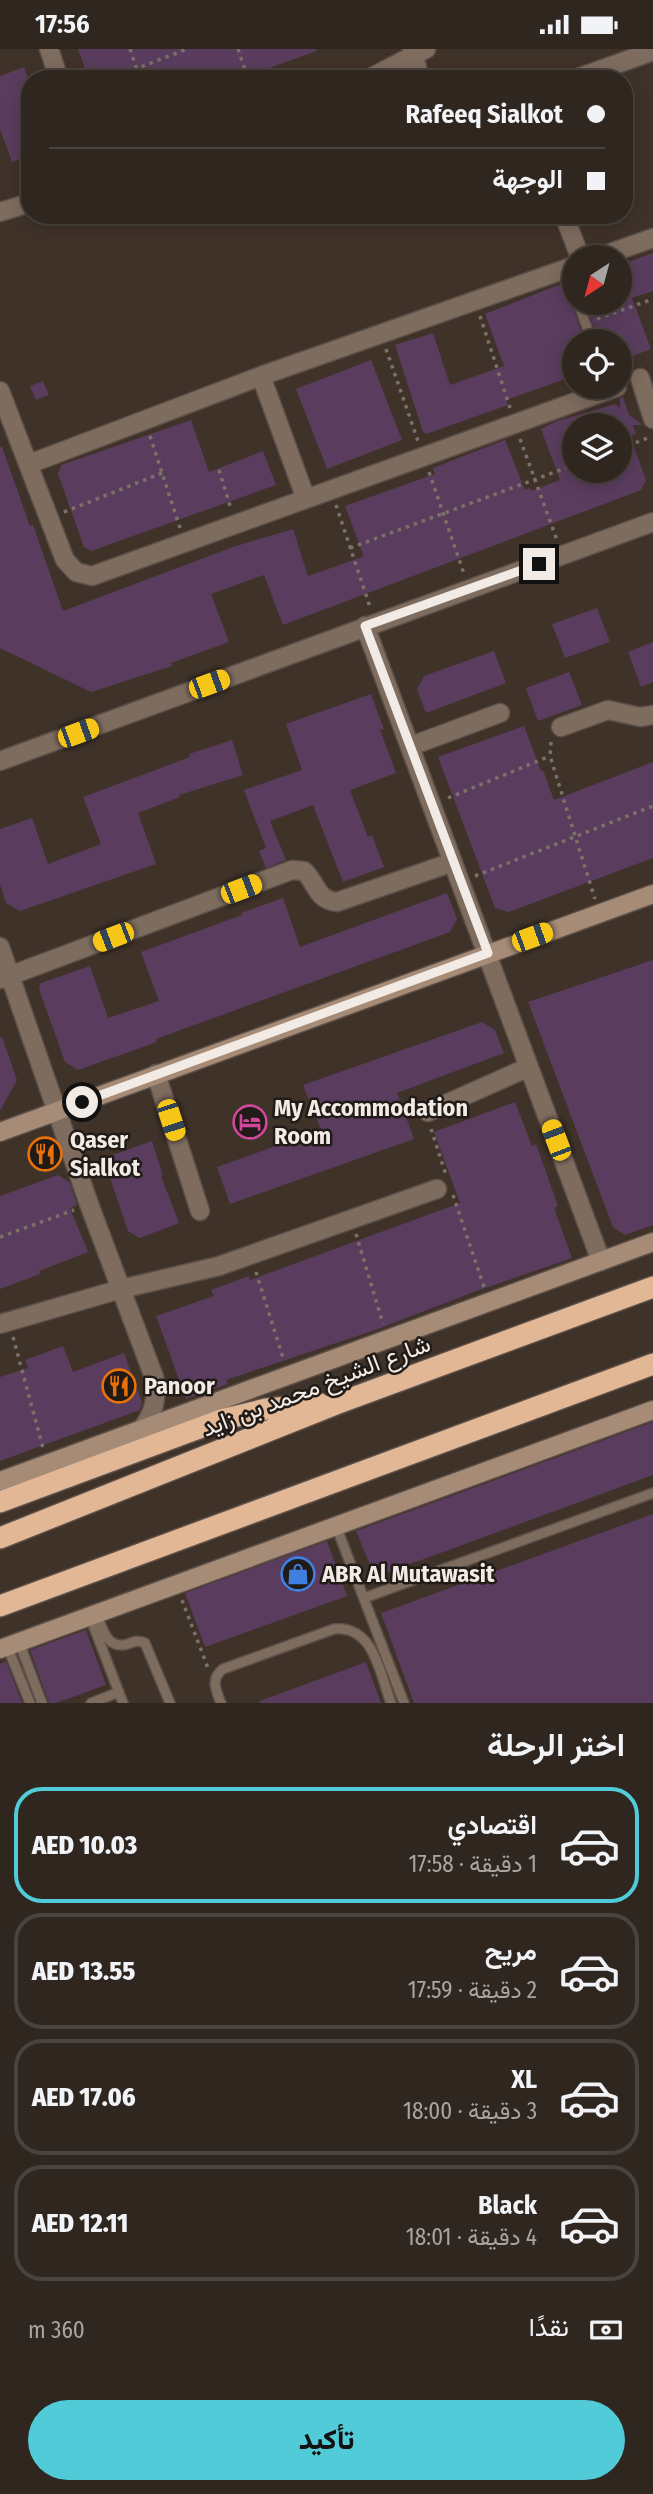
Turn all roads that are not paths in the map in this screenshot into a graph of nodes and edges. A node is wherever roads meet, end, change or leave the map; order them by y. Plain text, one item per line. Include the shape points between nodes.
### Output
1 (49, 49) edge
2 (417, 51) edge
3 (648, 51) edge
4 (56, 70) edge
5 (384, 70) edge
6 (419, 70) edge
7 (598, 70) edge
8 (21, 206) edge
9 (0, 212) edge
10 (566, 224) edge
11 (653, 238) edge
12 (570, 245) edge
13 (632, 245) edge
14 (562, 268) edge
15 (261, 376) junction
16 (646, 376) edge
17 (0, 391) edge
18 (580, 399) edge
19 (653, 419) edge
20 (29, 464) junction
21 (306, 499) junction
22 (653, 522) edge
23 (370, 624) junction
24 (500, 713) dead end
25 (653, 715) edge
26 (561, 727) road end
27 (411, 746) junction
28 (0, 761) edge
29 (453, 862) junction
30 (653, 894) edge
31 (0, 947) edge
32 (488, 953) junction
33 (5, 977) edge
34 (529, 1067) junction
35 (156, 1074) junction
36 (58, 1112) junction
37 (428, 1112) road end
38 (0, 1132) edge
39 (437, 1189) dead end
40 (200, 1211) dead end
41 (653, 1243) edge
42 (601, 1261) junction
43 (653, 1287) edge
44 (121, 1289) junction
45 (4, 1323) edge
46 (653, 1364) edge
47 (336, 1403) junction
48 (653, 1410) edge
49 (140, 1431) junction
50 (0, 1481) edge
51 (653, 1493) edge
52 (0, 1502) edge
53 (336, 1526) junction
54 (0, 1538) edge
55 (364, 1598) junction
56 (0, 1606) edge
57 (93, 1616) junction
58 (9, 1645) edge
59 (119, 1692) junction
60 (30, 1703) edge
61 (42, 1703) edge
62 (92, 1703) edge
63 (123, 1703) edge
64 (170, 1703) edge
65 (221, 1703) edge
66 (391, 1703) edge
67 (404, 1703) edge

1 - 4 street
2 - 5 street
2 - 6 street
3 - 7 street
8 - 9 street
10 - 12 street
11 - 13 street
14 - 15 street
15 - 20 street
15 - 21 street
16 - 19 street
17 - 20 street
18 - 21 street
20 - 21 street via 65,560 84,575 100,574
22 - 23 street
23 - 27 street
23 - 28 street
24 - 27 street
25 - 26 street via 608,710
27 - 29 street
29 - 32 street
29 - 33 street via 337,902 319,895 304,871 292,870
30 - 32 main road
31 - 33 street
32 - 34 street
32 - 35 main road
33 - 36 street
34 - 37 street
34 - 42 street
35 - 36 main road
35 - 40 street
36 - 38 main road
36 - 44 street
39 - 44 street via 251,1255
41 - 42 main road
42 - 49 main road
43 - 47 highway, شارع الشيخ محمد بن زايد
44 - 45 street
44 - 49 street via 156,1386 155,1406
46 - 56 highway
47 - 52 highway via 278,1408 221,1420
47 - 54 highway, شارع الشيخ محمد بن زايد
48 - 53 main road
49 - 50 main road
51 - 55 lane
53 - 55 lane
53 - 57 main road
55 - 67 lane
57 - 58 main road
57 - 59 lane
57 - 64 lane via 113,1644 145,1643
58 - 60 lane
58 - 61 lane
59 - 62 lane
59 - 63 lane
65 - 66 lane via 215,1688 223,1669 343,1628 366,1640

